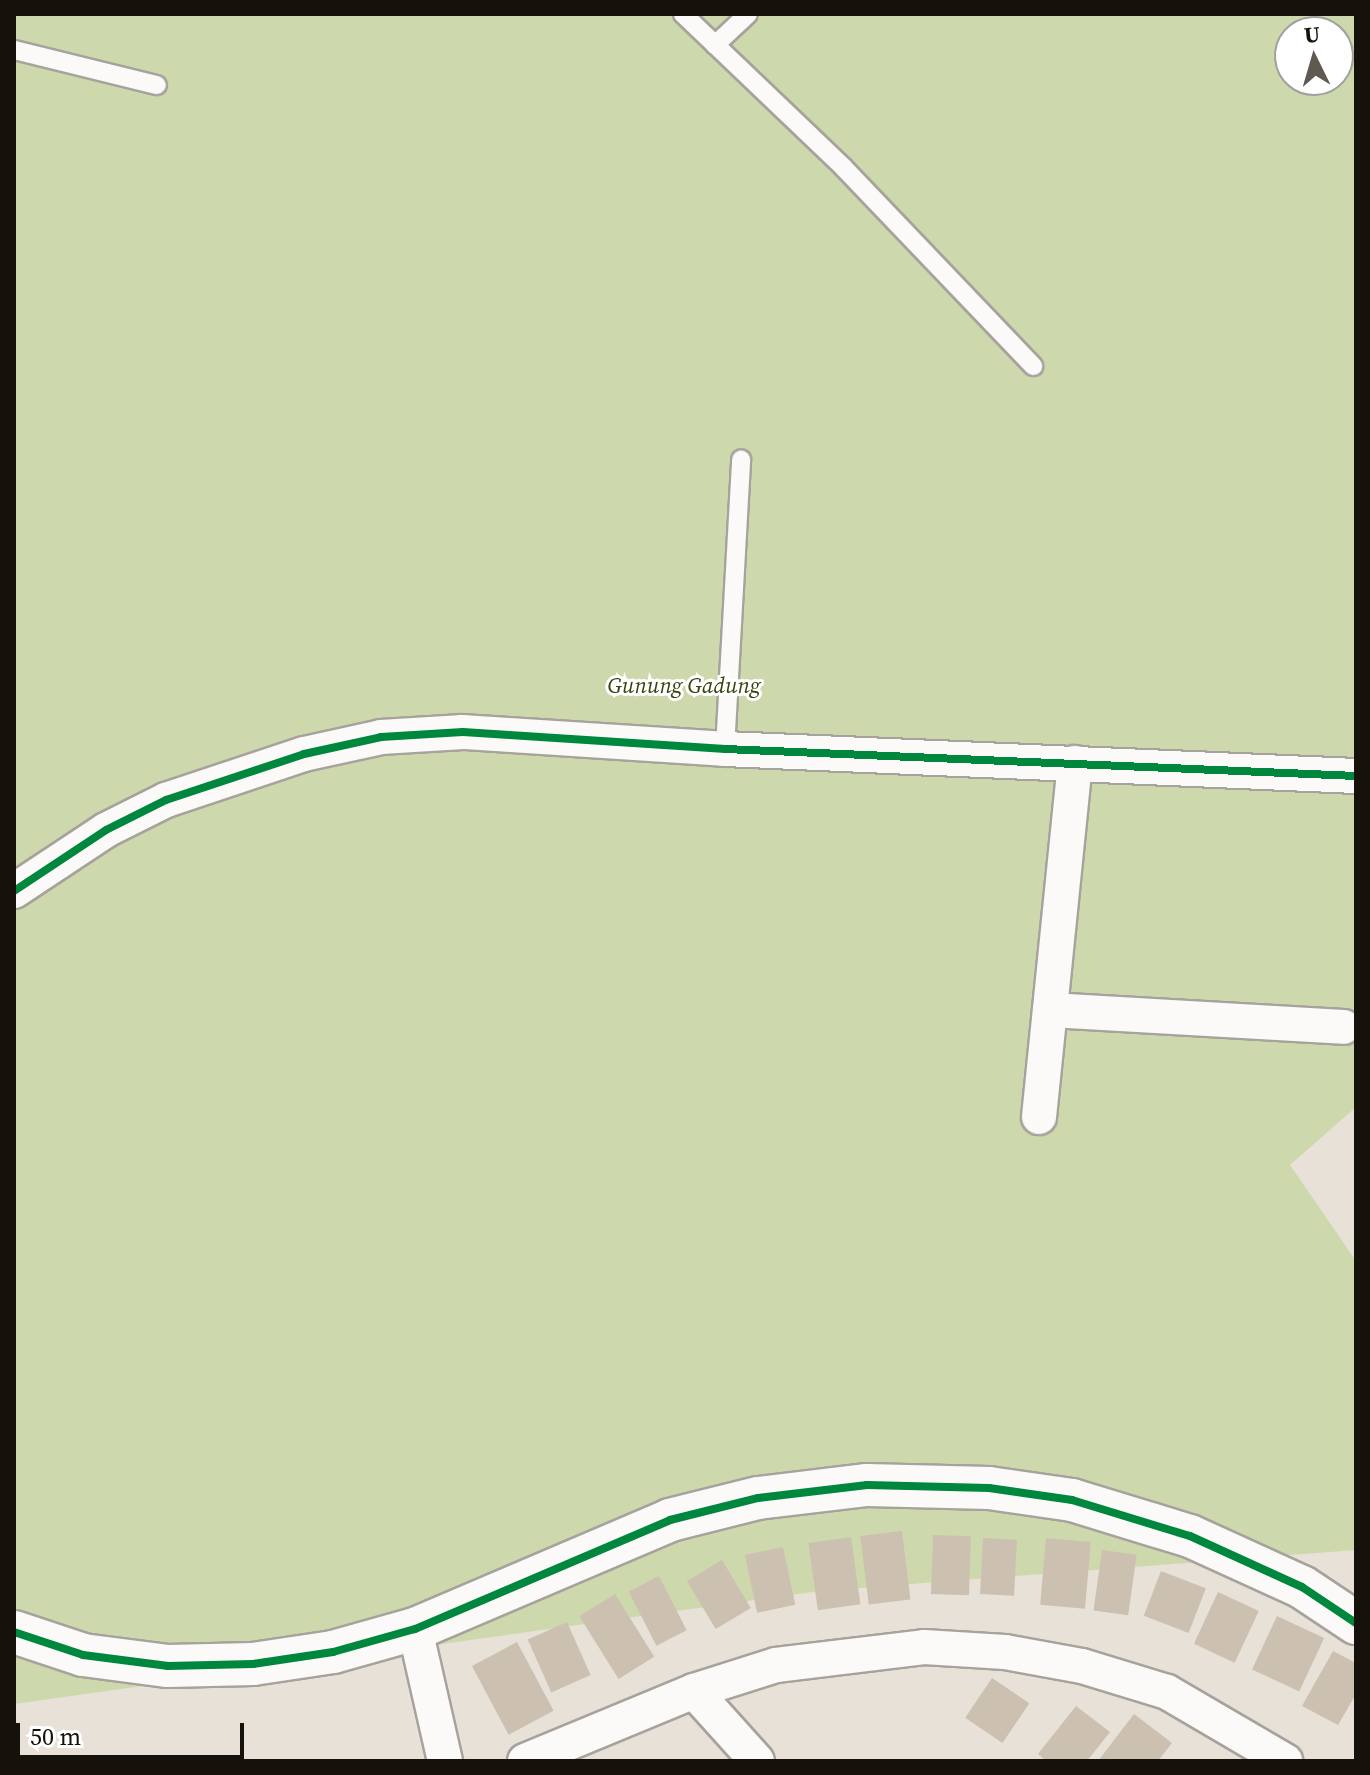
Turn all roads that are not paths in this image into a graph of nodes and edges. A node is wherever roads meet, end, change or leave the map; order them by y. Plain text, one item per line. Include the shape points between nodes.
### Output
1 (683, 14) edge
2 (748, 14) edge
3 (715, 45) junction
4 (14, 50) edge
5 (157, 85) dead end
6 (1033, 366) dead end
7 (741, 459) dead end
8 (725, 749) junction
9 (1075, 763) junction
10 (1356, 776) edge
11 (14, 891) edge
12 (1050, 1010) junction
13 (1344, 1027) dead end
14 (1039, 1117) dead end
15 (1356, 1623) edge
16 (415, 1629) junction
17 (14, 1632) edge
18 (694, 1691) junction
19 (445, 1761) edge
20 (525, 1761) edge
21 (757, 1761) edge
22 (1285, 1761) edge

1 - 3 lane
2 - 3 lane
3 - 6 lane via 844,168
4 - 5 lane
7 - 8 lane
8 - 9 street
8 - 11 street via 463,732 381,737 304,754 166,800 106,830
9 - 10 street
9 - 12 street
12 - 13 street
12 - 14 street
15 - 16 street via 1302,1587 1190,1536 1072,1500 989,1488 867,1485 758,1498 670,1520
16 - 17 street via 333,1652 253,1664 168,1666 83,1655
16 - 19 street
18 - 20 street
18 - 21 street
18 - 22 street via 776,1665 852,1652 924,1647 1005,1652 1082,1666 1167,1692

